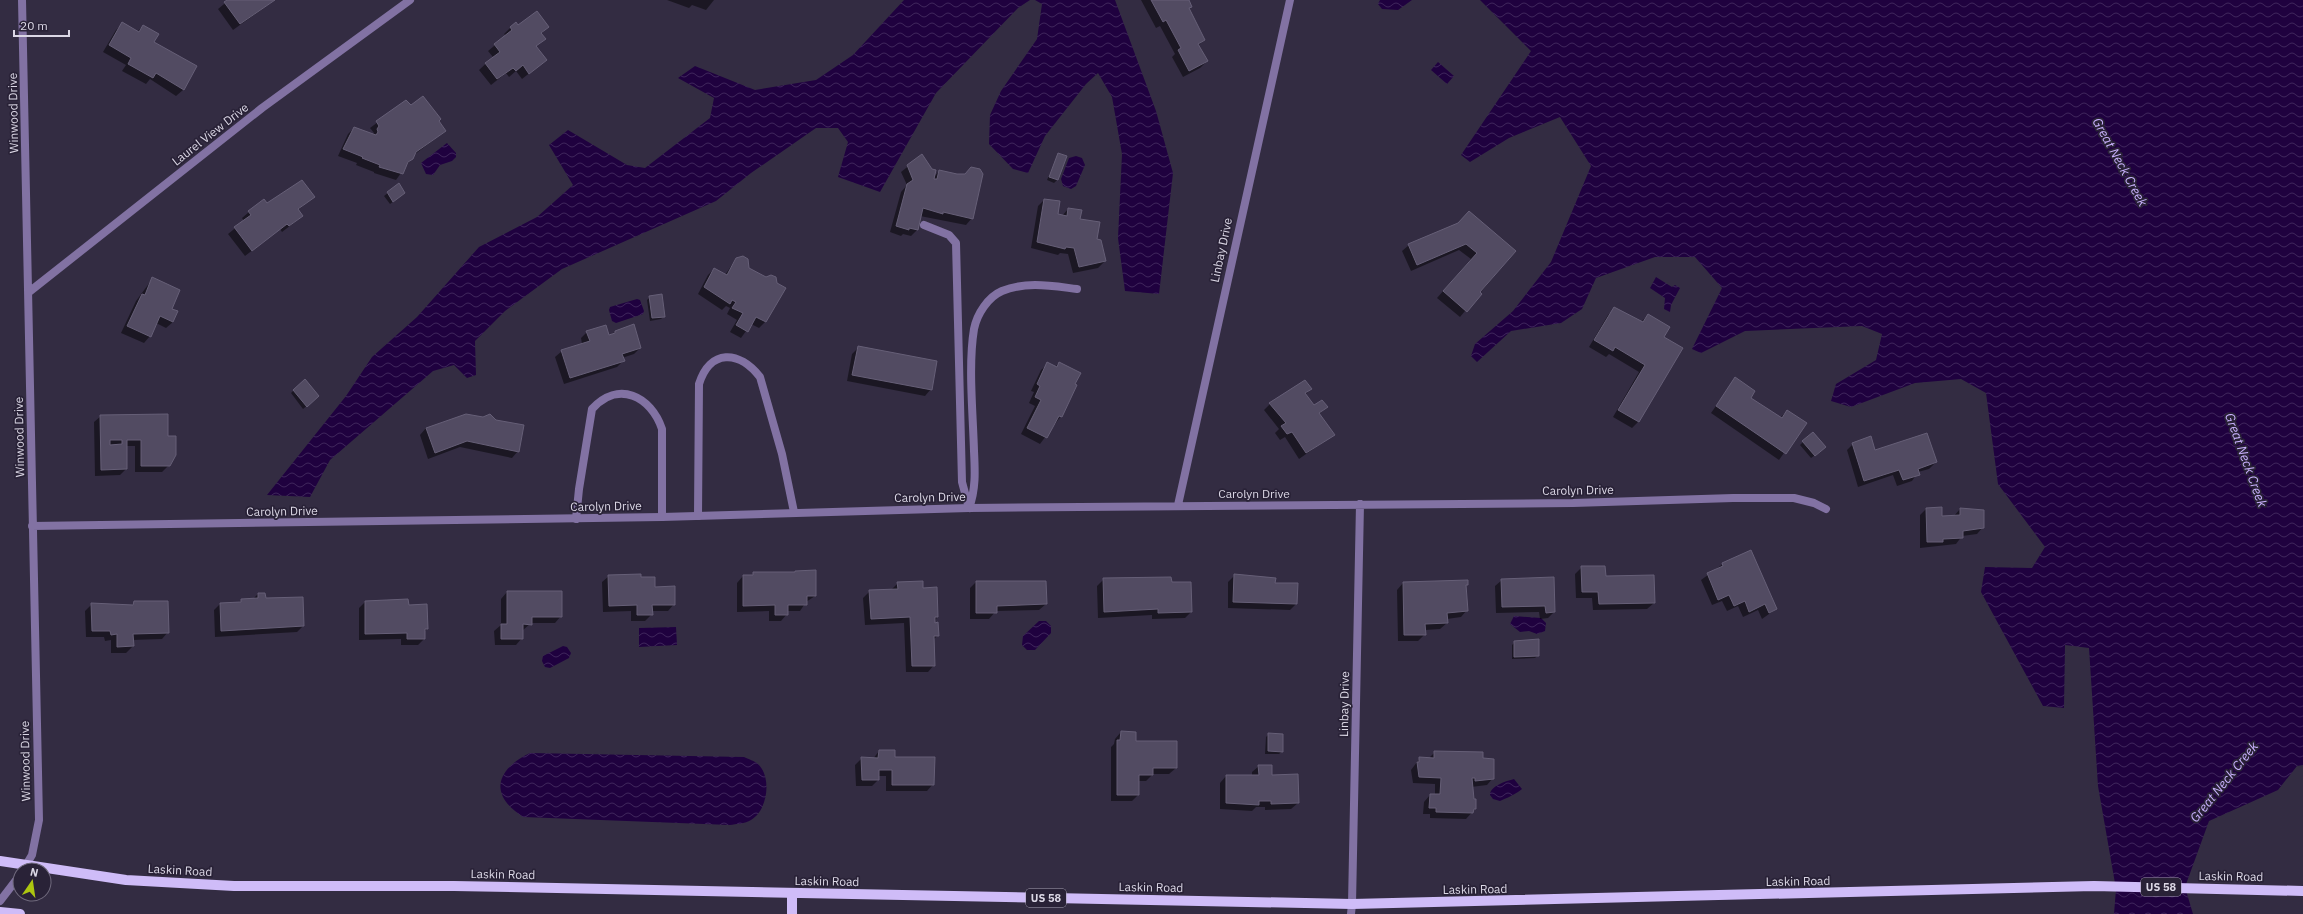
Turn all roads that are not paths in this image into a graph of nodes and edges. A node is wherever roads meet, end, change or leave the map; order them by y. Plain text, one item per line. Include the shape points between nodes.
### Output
1 (22, 0) edge
2 (410, 0) edge
3 (1290, 0) edge
4 (924, 225) dead end
5 (1077, 289) dead end
6 (29, 292) junction
7 (1360, 504) junction
8 (1178, 505) junction
9 (969, 508) junction
10 (1826, 509) dead end
11 (794, 512) junction
12 (698, 516) junction
13 (662, 517) junction
14 (576, 518) junction
15 (32, 526) junction
16 (0, 862) edge
17 (28, 862) edge
18 (12, 865) edge
19 (52, 871) edge
20 (12, 885) edge
21 (2303, 891) edge
22 (792, 893) junction
23 (0, 901) edge
24 (1351, 909) edge
25 (0, 912) edge
26 (20, 914) edge
27 (792, 914) edge

1 - 6 street, Winwood Drive
2 - 6 street, Laurel View Drive via 262,108
3 - 8 street, Linbay Drive
4 - 9 street via 949,236 956,243 962,482
5 - 9 street via 1038,284 1021,286 1001,292 988,301 979,314 974,329 972,367 975,484
6 - 15 street, Winwood Drive
7 - 8 street, Carolyn Drive
7 - 10 street, Carolyn Drive via 1794,498
7 - 24 street, Linbay Drive
8 - 9 street, Carolyn Drive
9 - 11 street, Carolyn Drive
11 - 12 street, Carolyn Drive
11 - 12 street via 782,454 760,377 742,360 730,357 717,358 710,362 702,372 698,384
12 - 13 street, Carolyn Drive
13 - 14 street, Carolyn Drive
13 - 14 street via 662,429 658,416 641,398 620,394 609,396 592,409
14 - 15 street, Carolyn Drive
15 - 17 street, Winwood Drive via 39,820
16 - 18 main road, Laskin Road / US 58
19 - 22 main road, Laskin Road / US 58 via 126,880 234,886 454,886
20 - 23 street
21 - 24 main road, Laskin Road / US 58 via 2094,886
22 - 24 main road, Laskin Road / US 58
22 - 27 main road
25 - 26 main road

